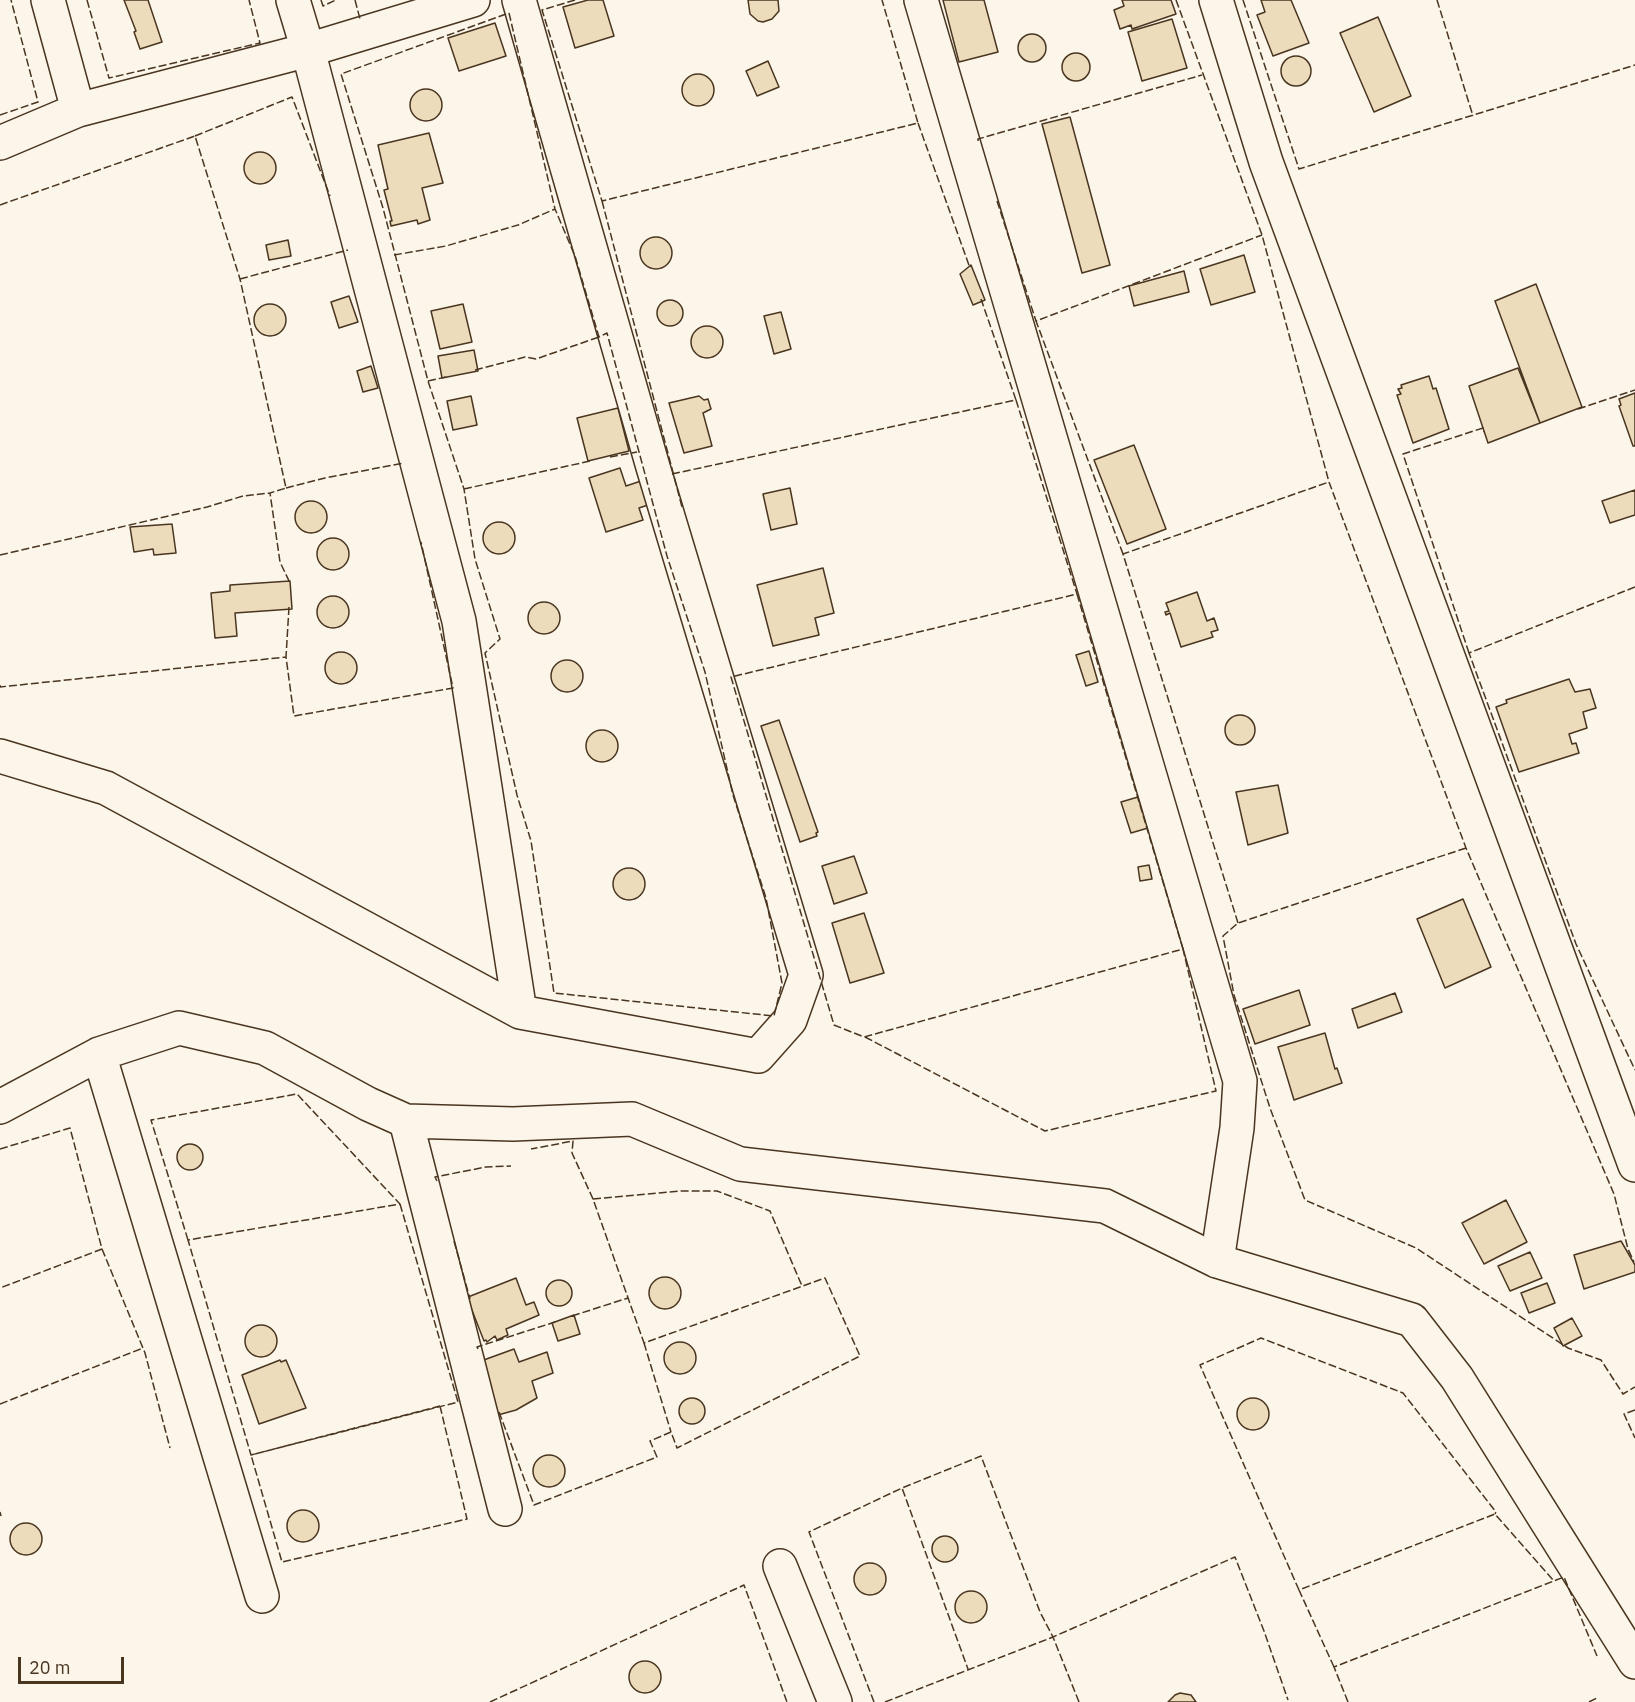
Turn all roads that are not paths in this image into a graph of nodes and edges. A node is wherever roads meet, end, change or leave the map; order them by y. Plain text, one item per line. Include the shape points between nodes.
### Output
1 (48, 0) edge
2 (293, 0) edge
3 (473, 0) edge
4 (519, 0) edge
5 (921, 0) edge
6 (1215, 0) edge
7 (308, 50) junction
8 (78, 110) junction
9 (0, 143) edge
10 (0, 756) edge
11 (520, 1012) junction
12 (99, 1054) junction
13 (0, 1107) edge
14 (406, 1121) junction
15 (1635, 1165) edge
16 (1217, 1261) junction
17 (505, 1509) dead end
18 (780, 1566) dead end
19 (262, 1596) dead end
20 (1635, 1662) edge
21 (835, 1702) edge

1 - 8 street
2 - 7 street
3 - 7 street
4 - 11 street via 669,522 806,975 790,1020 758,1056
5 - 16 street via 1240,1081
6 - 15 street via 1266,162
7 - 8 street
7 - 11 street via 459,621
8 - 9 street
10 - 11 street via 106,788
12 - 13 street
12 - 14 street via 179,1028 265,1048
12 - 19 street
14 - 16 street via 513,1124 632,1119 740,1164 1105,1206
14 - 17 street
16 - 20 street via 1412,1320 1457,1378
18 - 21 street

